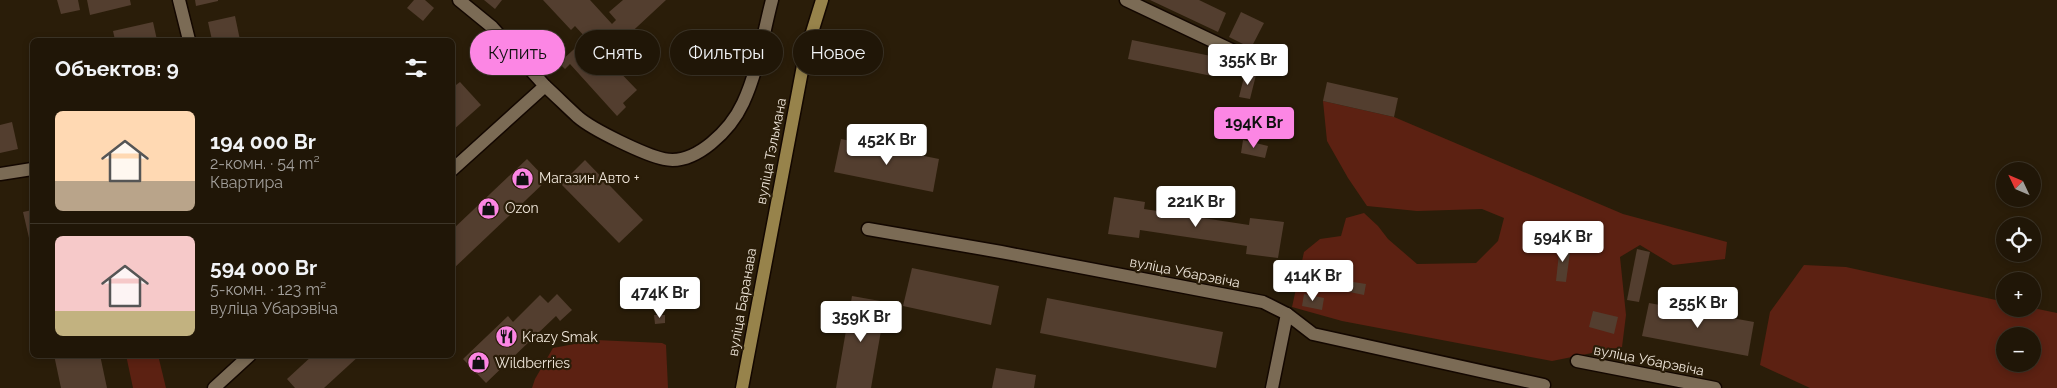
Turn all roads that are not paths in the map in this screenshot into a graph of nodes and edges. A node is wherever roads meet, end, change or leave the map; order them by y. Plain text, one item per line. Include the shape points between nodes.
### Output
1 (179, 0) edge
2 (459, 0) edge
3 (772, 0) edge
4 (822, 0) edge
5 (1126, 0) edge
6 (188, 38) edge
7 (1259, 63) dead end
8 (545, 86) junction
9 (455, 167) edge
10 (30, 169) edge
11 (0, 174) edge
12 (772, 221) joint
13 (868, 230) dead end
14 (1287, 314) junction
15 (247, 358) edge
16 (1577, 361) dead end
17 (1544, 385) dead end
18 (214, 388) edge
19 (742, 388) edge
20 (1272, 388) edge
21 (1715, 388) edge

1 - 6 street
2 - 8 street via 492,27
3 - 8 street via 752,81 743,103 730,126 708,147 688,156 666,159 635,148 580,119
4 - 12 main road, вуліца Тэльмана via 805,55
5 - 7 street
8 - 9 street
10 - 11 street
12 - 19 main road, вуліца Баранава
13 - 14 street, вуліца Убарэвіча via 1263,302
14 - 17 street, вуліца Убарэвіча via 1312,334
14 - 20 street
15 - 18 street
16 - 21 street, вуліца Убарэвіча

